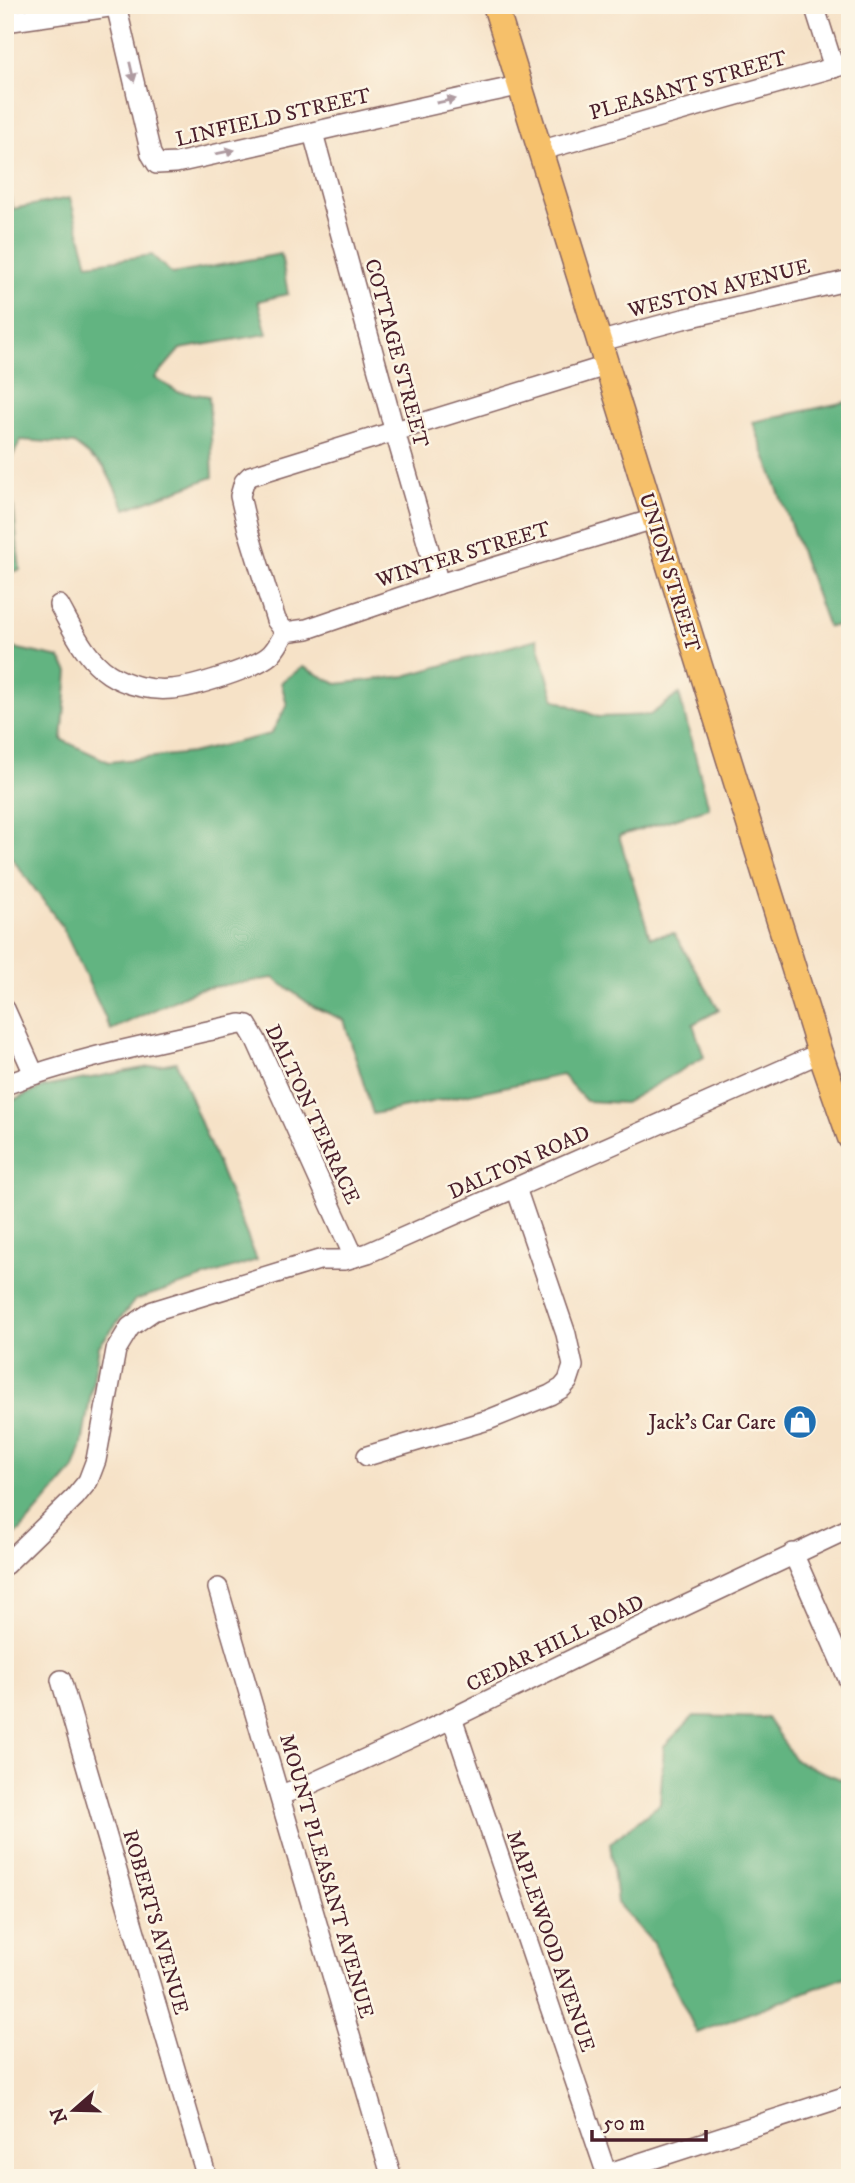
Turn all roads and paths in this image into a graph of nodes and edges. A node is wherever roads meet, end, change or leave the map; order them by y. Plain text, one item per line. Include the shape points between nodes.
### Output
1 (495, 5) edge
2 (814, 5) edge
3 (116, 6) edge
4 (5, 22) edge
5 (842, 66) edge
6 (519, 86) junction
7 (313, 133) junction
8 (539, 151) junction
9 (850, 279) edge
10 (602, 354) junction
11 (395, 430) junction
12 (654, 519) junction
13 (439, 584) junction
14 (59, 605) dead end
15 (285, 632) junction
16 (5, 1009) edge
17 (820, 1053) junction
18 (34, 1074) junction
19 (5, 1085) edge
20 (850, 1138) edge
21 (516, 1188) junction
22 (354, 1257) junction
23 (367, 1456) dead end
24 (850, 1528) edge
25 (793, 1553) junction
26 (5, 1565) edge
27 (218, 1588) dead end
28 (61, 1679) dead end
29 (850, 1683) edge
30 (452, 1718) junction
31 (280, 1795) junction
32 (850, 2095) edge
33 (607, 2176) edge
34 (207, 2178) edge
35 (392, 2178) edge

1 - 6 main road, UNION STREET
2 - 5 street
3 - 4 street
3 -> 7 street, LINFIELD STREET via 151,154 158,164
5 - 8 street, PLEASANT STREET
7 -> 6 street, LINFIELD STREET
6 - 8 main road, UNION STREET
7 - 11 street, COTTAGE STREET
8 - 10 main road, UNION STREET
9 - 10 street, WESTON AVENUE via 683,319
10 - 11 street, WESTON AVENUE
10 - 12 main road, UNION STREET
11 - 13 street, COTTAGE STREET
11 - 15 street, WESTON AVENUE via 267,469 244,482 240,496 248,530 276,620
12 - 13 street, WINTER STREET
12 - 17 main road, UNION STREET
13 - 15 street, WINTER STREET via 307,629
14 - 15 street via 96,664 121,680 152,689 172,690 254,665 270,656
16 - 18 street
17 - 20 main road, UNION STREET
17 - 21 street, DALTON ROAD
18 - 19 street, DALTON TERRACE
18 - 22 street, DALTON TERRACE via 100,1055 247,1025
21 - 22 street, DALTON ROAD
21 - 23 street via 566,1334 573,1366 568,1381 550,1395 488,1420
22 - 26 street, DALTON ROAD via 319,1260 153,1311 137,1320 113,1359 96,1460 88,1481
24 - 25 street, CEDAR HILL ROAD
25 - 29 street
25 - 30 street, CEDAR HILL ROAD
27 - 31 street, MOUNT PLEASANT AVENUE
28 - 34 street, ROBERTS AVENUE
30 - 31 street, CEDAR HILL ROAD
30 - 33 street, MAPLEWOOD AVENUE
31 - 35 street, MOUNT PLEASANT AVENUE
32 - 33 street

